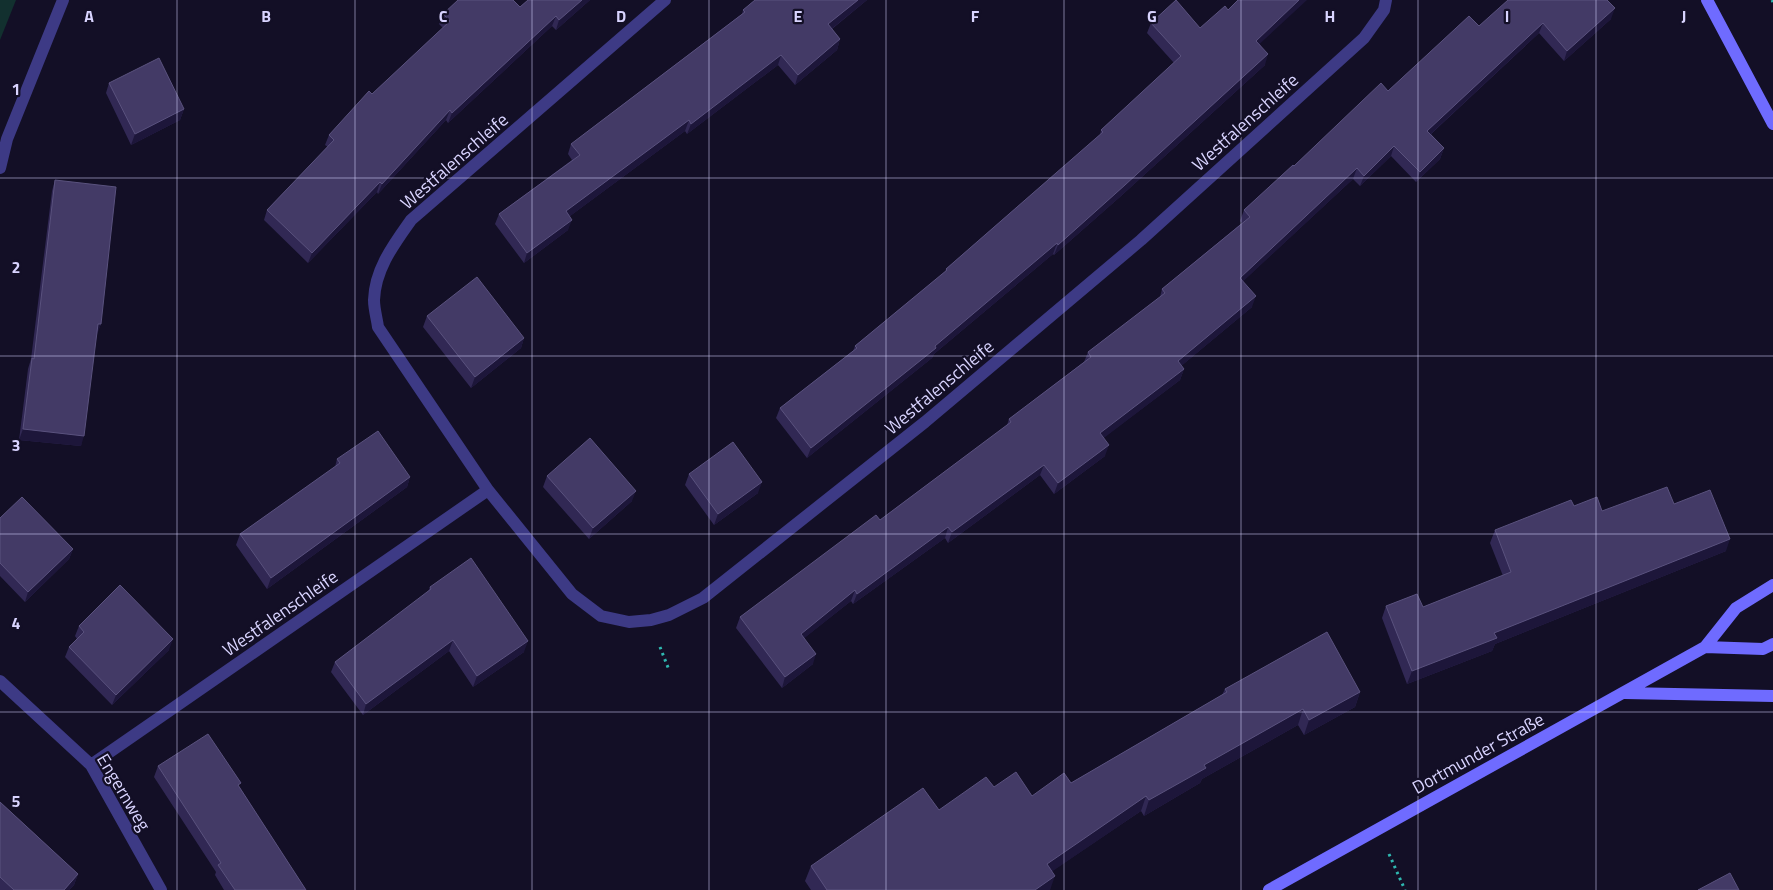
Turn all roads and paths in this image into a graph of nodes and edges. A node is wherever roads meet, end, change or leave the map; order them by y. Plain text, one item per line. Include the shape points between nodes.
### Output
1 (63, 0) edge
2 (665, 0) edge
3 (1386, 0) edge
4 (1707, 0) edge
5 (1773, 124) edge
6 (0, 168) edge
7 (488, 490) junction
8 (1773, 584) edge
9 (1773, 644) edge
10 (1704, 647) junction
11 (0, 681) edge
12 (1626, 693) junction
13 (1773, 696) edge
14 (91, 766) junction
15 (1378, 828) junction
16 (161, 890) edge
17 (1269, 890) edge
18 (1405, 890) edge

1 - 6 street via 7,139
2 - 7 street, Westfalenschleife via 411,220 389,250 377,279 374,301 378,327
3 - 7 street, Westfalenschleife via 1384,10 1364,38 1142,240 925,422 703,598 651,620 629,622 601,616 572,594
4 - 5 main road
7 - 14 street, Westfalenschleife
8 - 10 main road, Dortmunder Straße via 1736,608
9 - 10 main road via 1763,649
10 - 12 main road, Dortmunder Straße
11 - 14 street, Engernweg
12 - 13 main road
12 - 15 main road, Dortmunder Straße
14 - 16 street, Engernweg
15 - 17 main road, Dortmunder Straße
15 - 18 path

